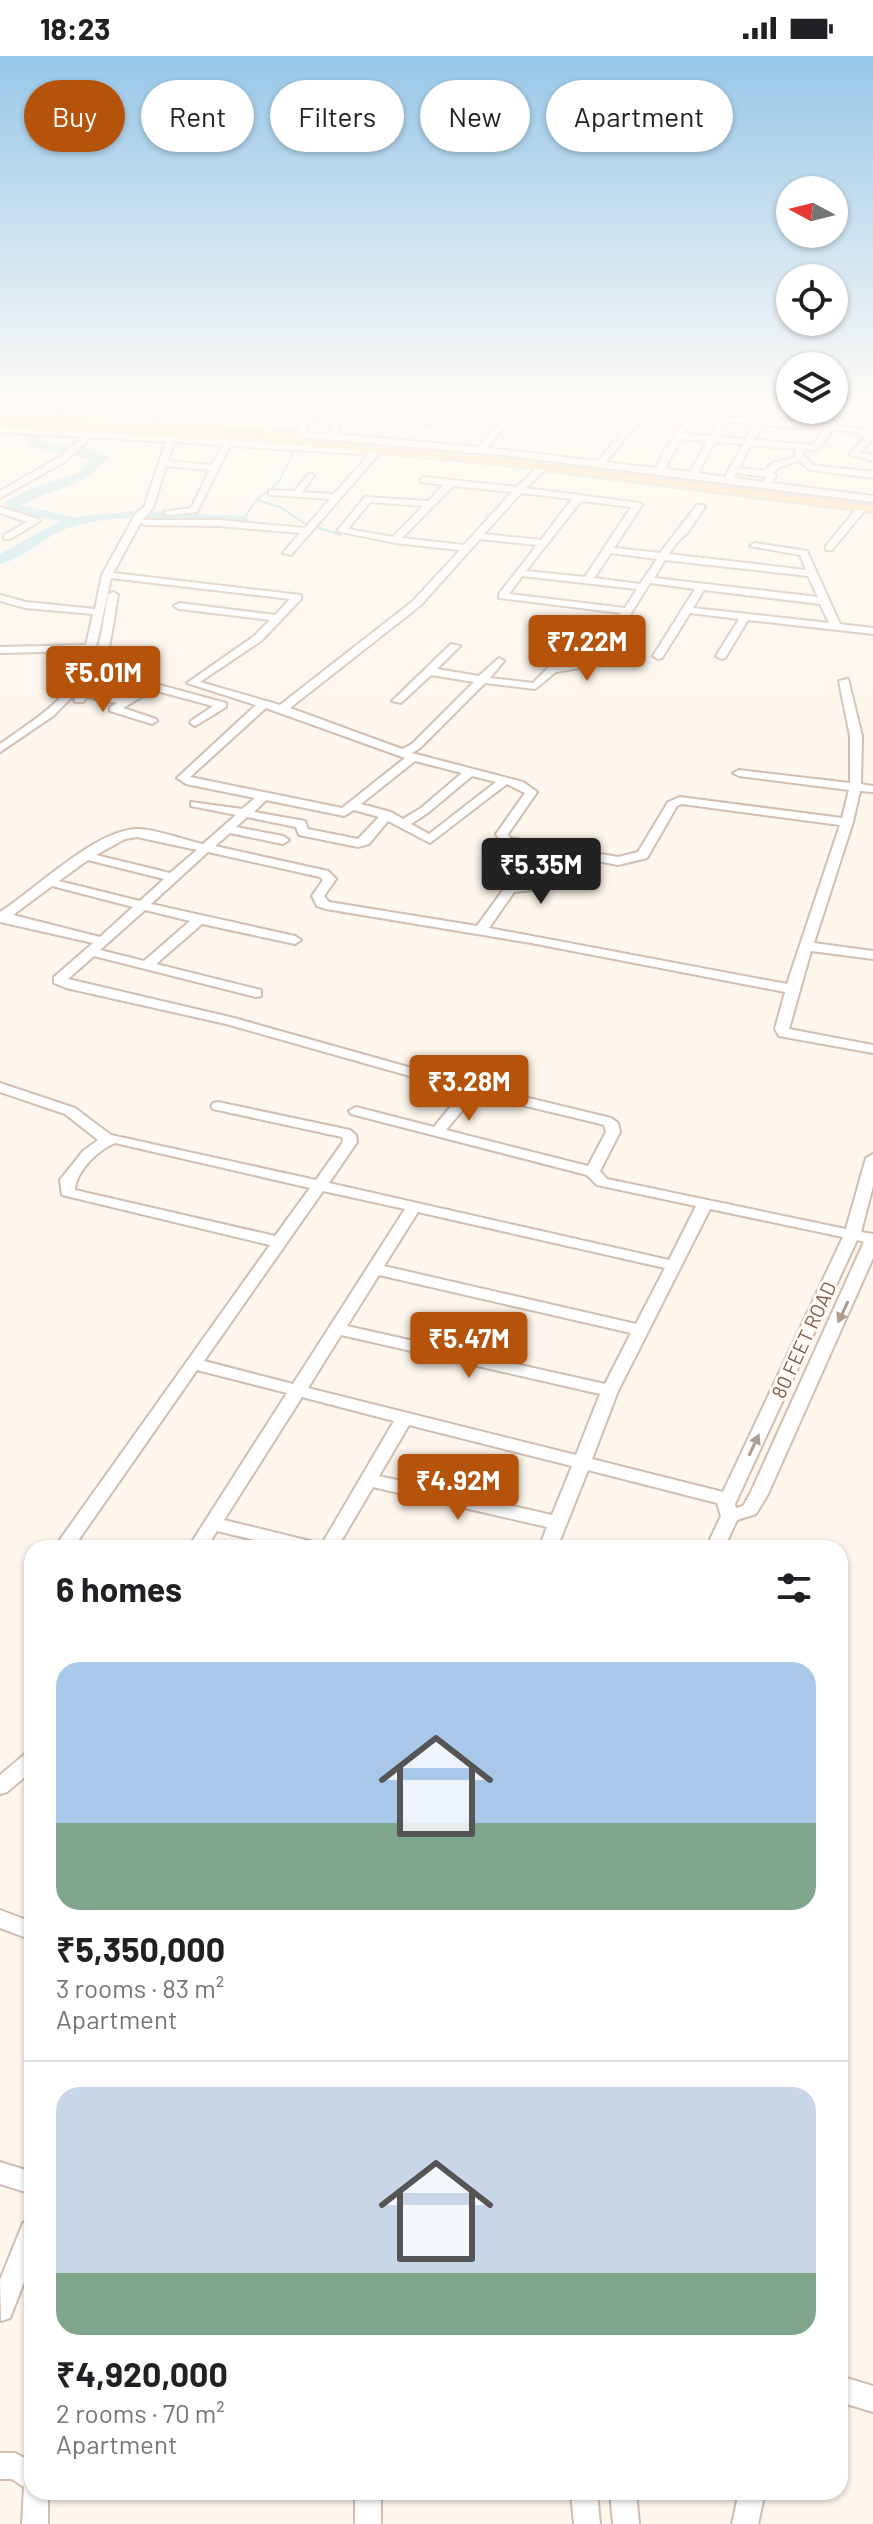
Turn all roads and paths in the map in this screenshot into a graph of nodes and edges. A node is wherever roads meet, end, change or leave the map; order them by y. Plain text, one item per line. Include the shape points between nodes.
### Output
1 (7, 512) edge
2 (173, 512) edge
3 (322, 512) edge
4 (357, 512) edge
5 (423, 512) edge
6 (499, 512) edge
7 (567, 512) edge
8 (632, 512) edge
9 (696, 512) edge
10 (858, 512) edge
11 (145, 515) junction
12 (306, 531) junction
13 (478, 536) junction
14 (7, 537) dead end
15 (395, 540) junction
16 (542, 543) junction
17 (755, 546) dead end
18 (466, 548) junction
19 (829, 548) dead end
20 (608, 550) junction
21 (288, 553) dead end
22 (663, 558) junction
23 (519, 573) junction
24 (812, 574) junction
25 (112, 575) junction
26 (587, 581) junction
27 (645, 584) junction
28 (701, 587) junction
29 (0, 598) edge
30 (824, 601) junction
31 (179, 606) dead end
32 (687, 610) junction
33 (627, 611) junction
34 (99, 612) junction
35 (745, 617) junction
36 (278, 618) junction
37 (836, 627) junction
38 (873, 631) edge
39 (455, 646) dead end
40 (91, 648) junction
41 (0, 650) edge
42 (658, 656) dead end
43 (721, 656) dead end
44 (499, 661) dead end
45 (428, 671) junction
46 (482, 680) junction
47 (844, 681) dead end
48 (86, 694) junction
49 (127, 701) junction
50 (397, 701) dead end
51 (263, 705) junction
52 (281, 710) junction
53 (152, 721) dead end
54 (195, 723) dead end
55 (0, 749) edge
56 (408, 755) junction
57 (0, 757) edge
58 (471, 771) junction
59 (739, 773) dead end
60 (505, 780) junction
61 (857, 787) junction
62 (873, 789) edge
63 (264, 796) junction
64 (195, 804) dead end
65 (353, 806) junction
66 (245, 813) junction
67 (387, 815) junction
68 (847, 822) junction
69 (403, 824) junction
70 (228, 829) junction
71 (283, 840) dead end
72 (208, 847) junction
73 (568, 853) junction
74 (87, 856) junction
75 (174, 878) junction
76 (50, 882) junction
77 (141, 907) junction
78 (2, 917) edge
79 (199, 920) junction
80 (481, 930) junction
81 (295, 940) dead end
82 (102, 941) junction
83 (806, 946) junction
84 (90, 951) junction
85 (873, 955) edge
86 (146, 966) junction
87 (792, 989) junction
88 (256, 993) dead end
89 (873, 1049) edge
90 (0, 1087) edge
91 (472, 1089) junction
92 (218, 1106) dead end
93 (356, 1111) dead end
94 (437, 1132) junction
95 (106, 1139) junction
96 (873, 1158) edge
97 (592, 1172) junction
98 (318, 1187) junction
99 (705, 1204) junction
100 (414, 1207) junction
101 (852, 1235) junction
102 (873, 1240) edge
103 (279, 1242) junction
104 (672, 1265) junction
105 (375, 1269) junction
106 (338, 1329) junction
107 (640, 1330) junction
108 (193, 1364) junction
109 (299, 1391) junction
110 (610, 1391) junction
111 (404, 1418) junction
112 (581, 1463) junction
113 (368, 1480) junction
114 (729, 1508) junction
115 (558, 1523) junction
116 (214, 1524) junction
117 (69, 1540) edge
118 (203, 1540) edge
119 (281, 1540) edge
120 (333, 1540) edge
121 (551, 1540) edge
122 (718, 1540) edge
123 (24, 1766) edge
124 (0, 1786) edge
125 (0, 1919) edge
126 (24, 1928) edge
127 (0, 2173) edge
128 (24, 2180) edge
129 (24, 2251) edge
130 (1, 2309) edge
131 (848, 2391) edge
132 (873, 2399) edge
133 (0, 2466) edge
134 (24, 2472) edge
135 (35, 2500) edge
136 (368, 2500) edge
137 (585, 2500) edge
138 (624, 2500) edge
139 (750, 2500) edge
140 (35, 2524) edge
141 (368, 2524) edge
142 (587, 2524) edge
143 (626, 2524) edge
144 (745, 2524) edge

1 - 14 street via 35,521
2 - 11 street
3 - 12 street
4 - 15 street via 342,531
5 - 15 street
6 - 13 street
7 - 16 street
8 - 20 street
9 - 22 street
10 - 19 street
11 - 12 street
11 - 25 street
12 - 21 street
13 - 16 street
13 - 18 street
15 - 18 street
16 - 23 street
17 - 24 street via 804,553
18 - 52 street via 417,603
20 - 22 street
20 - 26 street
22 - 24 street
22 - 27 street
23 - 26 street
23 - 33 street via 502,596 506,599
24 - 30 street
25 - 34 street
25 - 36 street via 298,597
25 - 48 street via 102,659
26 - 27 street
27 - 28 street
27 - 33 street
28 - 30 street
28 - 32 street
29 - 34 street
30 - 37 street
31 - 36 street
32 - 35 street
32 - 42 street
33 - 46 street via 580,667 553,669 535,686
34 - 40 street
35 - 37 street
35 - 43 street
36 - 51 street via 257,639 192,683
37 - 38 street
39 - 45 street
40 - 41 street
40 - 55 street via 78,686
44 - 46 street
45 - 46 street
45 - 50 street
46 - 56 street
47 - 61 street via 860,747
48 - 49 street
48 - 57 street
49 - 53 street via 114,709
49 - 54 street via 152,686 222,705
51 - 52 street
51 - 63 street via 183,778
52 - 56 street
56 - 58 street
56 - 65 street
58 - 60 street
58 - 69 street
59 - 61 street
60 - 69 street via 434,838 426,839
60 - 73 street via 531,792 503,838
61 - 62 street
61 - 68 street
63 - 65 street via 344,812
63 - 66 street
64 - 66 street
65 - 67 street
66 - 67 street via 358,843
66 - 70 street
67 - 69 street
68 - 73 street via 680,800 672,804 637,858 618,861
68 - 83 street
70 - 71 street
70 - 72 street
72 - 74 street via 128,834
72 - 75 street
72 - 80 street via 329,877 318,896 326,905
73 - 80 street via 547,885 506,892
74 - 75 street
74 - 76 street
75 - 77 street
76 - 77 street
76 - 78 street
77 - 79 street
77 - 82 street
78 - 82 street
79 - 81 street
79 - 86 street
80 - 87 street
82 - 84 street
83 - 85 street
83 - 87 street
84 - 86 street
84 - 91 street via 59,976 61,982 229,1021
86 - 88 street
87 - 89 street via 784,1033
90 - 95 street via 70,1111
91 - 94 street
91 - 97 street via 611,1123 613,1132
92 - 98 street via 349,1135 350,1142
93 - 94 street
94 - 97 street
95 - 98 street
95 - 103 street via 68,1180 67,1192
96 - 101 street, 80 FEET ROAD
97 - 99 street via 602,1182
98 - 100 street
98 - 103 street
99 - 101 street
99 - 104 street
100 - 104 street
100 - 105 street
101 - 102 street
114 -> 101 street, 80 FEET ROAD
102 -> 114 street via 759,1494 750,1510
103 - 108 street
104 - 107 street
105 - 106 street
105 - 107 street
106 - 109 street
106 - 110 street
107 - 110 street
108 - 109 street
108 - 117 street
109 - 111 street
109 - 116 street
110 - 112 street
111 - 112 street
111 - 113 street
112 - 114 street
112 - 115 street
113 - 115 street
113 - 120 street
114 - 122 street, 80 FEET ROAD
115 - 121 street
116 - 118 street
116 - 119 street
123 - 124 street
125 - 126 street
127 - 128 street
129 - 130 street
131 - 132 street
133 - 134 street
135 - 140 street
136 - 141 street
137 - 142 street
138 - 143 street
139 - 144 street

